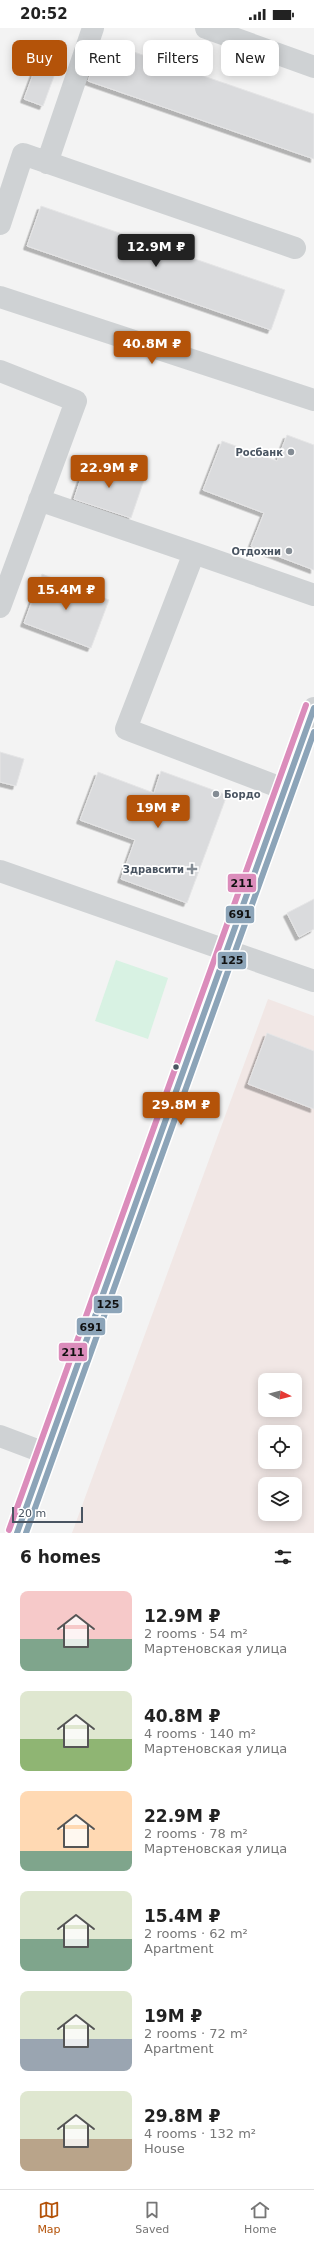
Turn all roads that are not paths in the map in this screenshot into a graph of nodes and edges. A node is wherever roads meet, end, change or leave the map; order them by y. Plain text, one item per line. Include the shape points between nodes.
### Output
1 (93, 28) edge
2 (206, 28) edge
3 (314, 67) edge
4 (47, 162) junction
5 (0, 224) edge
6 (295, 248) dead end
7 (0, 297) edge
8 (0, 371) edge
9 (314, 400) edge
10 (40, 500) junction
11 (194, 553) junction
12 (314, 595) edge
13 (0, 608) edge
14 (313, 711) edge
15 (284, 790) junction
16 (0, 871) edge
17 (226, 949) junction
18 (314, 981) edge
19 (0, 1436) edge
20 (45, 1453) junction
21 (17, 1533) edge

1 - 4 street
2 - 3 street
4 - 5 street via 23,154
4 - 6 street
7 - 9 street
8 - 10 street via 76,401
10 - 11 street
10 - 13 street
11 - 12 street
11 - 15 street via 126,729
14 - 15 street
15 - 17 street
16 - 17 street
17 - 18 street
17 - 20 street
19 - 20 street
20 - 21 street

